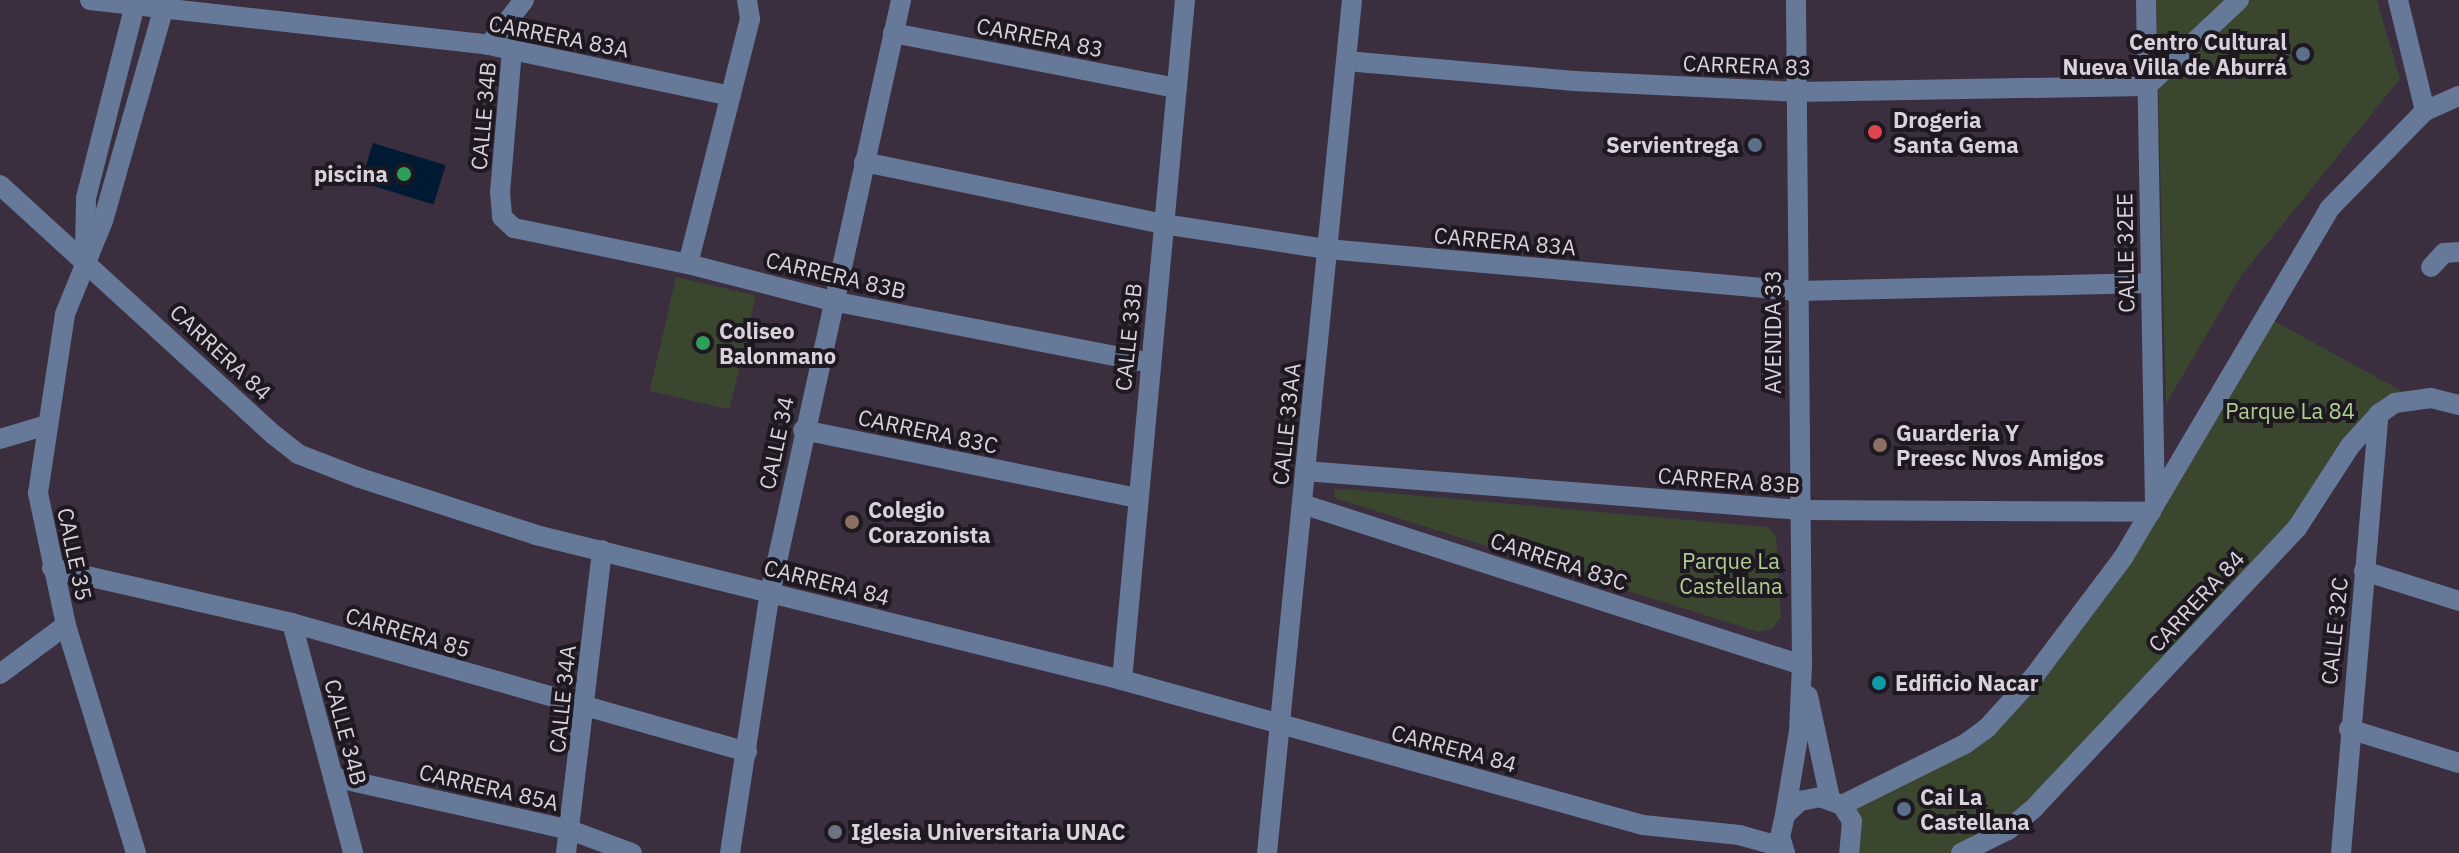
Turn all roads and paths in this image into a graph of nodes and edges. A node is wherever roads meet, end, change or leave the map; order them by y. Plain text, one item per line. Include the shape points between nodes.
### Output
1 (90, 0) edge
2 (524, 0) edge
3 (901, 0) edge
4 (1185, 0) edge
5 (1352, 0) edge
6 (1796, 0) edge
7 (2146, 0) edge
8 (2239, 0) edge
9 (2398, 0) edge
10 (135, 3) edge
11 (164, 5) edge
12 (749, 6) edge
13 (893, 33) junction
14 (489, 45) junction
15 (512, 50) junction
16 (1346, 61) junction
17 (2147, 86) junction
18 (1177, 88) junction
19 (1797, 92) junction
20 (731, 96) junction
21 (2459, 96) edge
22 (2425, 111) junction
23 (864, 162) junction
24 (0, 185) edge
25 (1163, 224) junction
26 (514, 228) joint
27 (1327, 249) junction
28 (2459, 252) edge
29 (85, 260) junction
30 (688, 264) junction
31 (2431, 267) dead end
32 (2149, 283) junction
33 (1797, 291) junction
34 (832, 301) junction
35 (1150, 363) junction
36 (2459, 405) edge
37 (2379, 414) junction
38 (44, 426) junction
39 (803, 430) junction
40 (0, 439) edge
41 (1305, 471) junction
42 (1137, 498) junction
43 (1302, 504) junction
44 (2153, 508) junction
45 (1798, 510) junction
46 (602, 550) junction
47 (52, 568) junction
48 (2364, 571) junction
49 (770, 593) junction
50 (2459, 601) edge
51 (292, 623) junction
52 (66, 625) junction
53 (1802, 665) junction
54 (0, 674) edge
55 (1122, 680) junction
56 (587, 709) junction
57 (1281, 725) junction
58 (2349, 729) junction
59 (747, 752) junction
60 (2459, 763) edge
61 (333, 777) junction
62 (1836, 802) junction
63 (570, 830) junction
64 (1783, 835) edge
65 (136, 853) edge
66 (353, 853) edge
67 (566, 853) edge
68 (632, 853) edge
69 (730, 853) edge
70 (1267, 853) edge
71 (1849, 853) edge
72 (1961, 853) edge
73 (2341, 853) edge

1 - 10 street, CARRERA 83A
2 - 14 street, CALLE 34B
3 - 13 street, CALLE 34
4 - 18 street, CALLE 33B
5 - 16 street, CALLE 33AA
6 - 19 street, AVENIDA 33
7 - 17 street, CALLE 32EE
8 - 17 street
9 - 22 street
10 - 11 street, CARRERA 83A
10 - 29 street, CALLE 35 via 86,198
11 - 14 street, CARRERA 83A
11 - 29 street, CALLE 35 via 103,221
12 - 20 street
13 - 18 street, CARRERA 83
13 - 23 street, CALLE 34
14 - 15 street, CARRERA 83A
15 - 20 street, CARRERA 83A
15 - 26 street, CALLE 34B via 500,192 502,217
16 - 19 street, CARRERA 83 via 1574,81
16 - 27 street, CALLE 33AA
17 - 19 street, CARRERA 83
17 - 32 street, CALLE 32EE
18 - 25 street, CALLE 33B
19 - 33 street, AVENIDA 33
20 - 30 street
21 - 22 street
22 - 44 street via 2329,209
23 - 25 street, CARRERA 83A
23 - 34 street, CALLE 34
24 - 29 street, CARRERA 84
25 - 27 street, CARRERA 83A
25 - 35 street, CALLE 33B
26 - 30 street, CARRERA 83B
27 - 33 street, CARRERA 83A
27 - 41 street, CALLE 33AA
28 - 31 street via 2444,253
29 - 38 street, CALLE 35 via 65,314
29 - 46 street, CARRERA 84 via 298,454 460,512
30 - 34 street, CARRERA 83B
32 - 33 street, CARRERA 83A
32 - 44 street, CALLE 32EE
33 - 45 street, AVENIDA 33
34 - 35 street, CARRERA 83B
34 - 39 street, CALLE 34
35 - 42 street, CALLE 33B
36 - 37 street, CARRERA 84 via 2431,398 2395,403
37 - 48 street, CALLE 32C
37 - 72 street, CARRERA 84 via 2350,446 2297,528 2035,807 2008,830
38 - 40 street
38 - 47 street, CALLE 35 via 38,493
39 - 42 street, CARRERA 83C
39 - 49 street, CALLE 34
41 - 43 street, CALLE 33AA
41 - 45 street, CARRERA 83B
42 - 55 street, CALLE 33B
43 - 53 street, CARRERA 83C
43 - 57 street, CALLE 33AA
44 - 45 street, CARRERA 83B
44 - 62 street via 2044,664 1987,728 1934,762
45 - 53 street, AVENIDA 33
46 - 49 street, CARRERA 84
46 - 56 street, CALLE 34A
47 - 51 street, CARRERA 85
47 - 52 street, CALLE 35
48 - 50 street
48 - 58 street, CALLE 32C
49 - 55 street, CARRERA 84
49 - 59 street, CALLE 34
51 - 56 street, CARRERA 85
51 - 61 street, CALLE 34B
52 - 54 street
52 - 65 street, CALLE 35
53 - 62 street, AVENIDA 33
53 - 64 street, AVENIDA 33 via 1799,731
55 - 57 street, CARRERA 84
56 - 59 street, CARRERA 85
56 - 63 street, CALLE 34A
57 - 64 street, CARRERA 84 via 1643,825
57 - 70 street, CALLE 33AA
58 - 60 street
58 - 73 street, CALLE 32C
59 - 69 street, CALLE 34
61 - 63 street, CARRERA 85A
61 - 66 street, CALLE 34B
62 - 64 street, CARRERA 84 via 1810,797
62 - 71 street, AVENIDA 33 via 1854,830
63 - 67 street, CALLE 34A
63 - 68 street, CARRERA 85A

